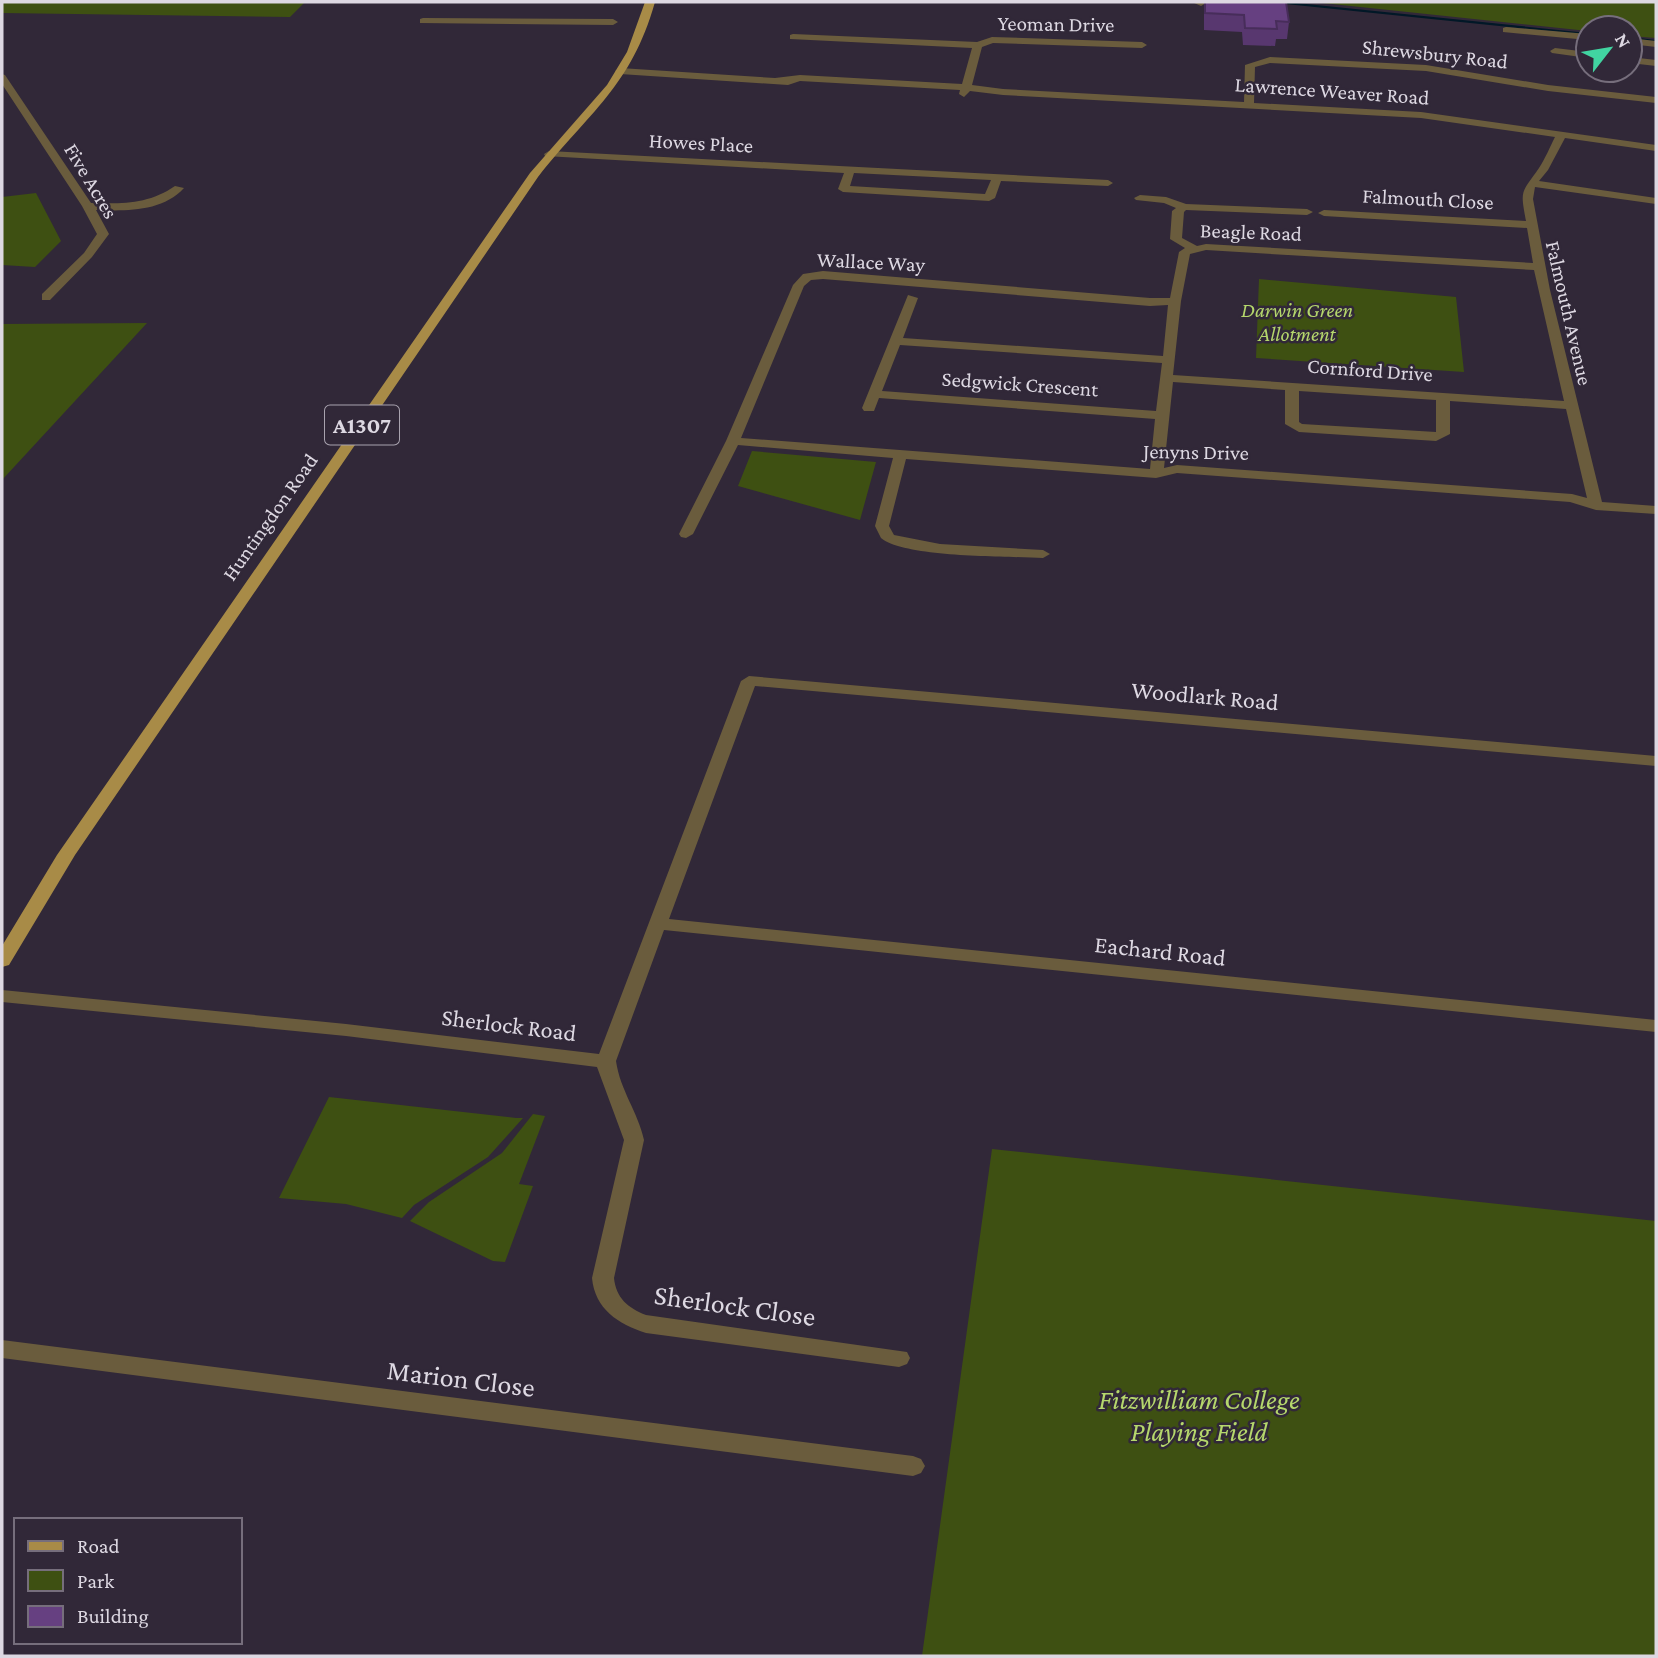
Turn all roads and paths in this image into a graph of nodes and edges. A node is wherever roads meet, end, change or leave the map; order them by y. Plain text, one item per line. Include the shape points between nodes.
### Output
1 (650, 2) edge
2 (424, 21) dead end
3 (613, 22) dead end
4 (1506, 30) dead end
5 (1574, 36) edge
6 (793, 37) dead end
7 (978, 45) junction
8 (1142, 45) dead end
9 (1555, 51) dead end
10 (1574, 53) edge
11 (620, 71) junction
12 (2, 77) edge
13 (965, 90) junction
14 (1656, 100) edge
15 (1249, 105) junction
16 (1561, 136) junction
17 (1656, 148) edge
18 (549, 154) junction
19 (850, 170) junction
20 (996, 178) junction
21 (1108, 183) dead end
22 (1531, 183) junction
23 (179, 188) dead end
24 (1140, 198) dead end
25 (1656, 201) edge
26 (88, 206) junction
27 (1184, 207) junction
28 (1307, 212) dead end
29 (1324, 213) dead end
30 (1530, 225) junction
31 (1193, 248) junction
32 (1539, 267) junction
33 (46, 297) dead end
34 (912, 298) dead end
35 (1175, 301) junction
36 (895, 341) junction
37 (1168, 360) junction
38 (1166, 378) junction
39 (1292, 386) junction
40 (874, 394) junction
41 (1444, 396) junction
42 (1570, 404) junction
43 (869, 408) dead end
44 (1162, 415) junction
45 (733, 441) junction
46 (901, 453) junction
47 (1156, 474) junction
48 (1596, 506) junction
49 (1656, 510) edge
50 (686, 534) dead end
51 (1043, 554) dead end
52 (749, 681) joint
53 (1656, 761) edge
54 (659, 924) junction
55 (2, 961) edge
56 (2, 996) edge
57 (1656, 1026) edge
58 (606, 1061) junction
59 (2, 1349) edge
60 (899, 1358) dead end
61 (913, 1466) dead end

1 - 11 main road, Huntingdon Road / A1307 via 638,42
2 - 3 street
4 - 5 street
6 - 7 street
7 - 8 street, Yeoman Drive via 992,40
7 - 13 street, Yeoman Drive
9 - 10 street
11 - 13 street, Lawrence Weaver Road
11 - 18 main road, Huntingdon Road / A1307 via 602,99
12 - 26 street, Five Acres
13 - 15 street, Lawrence Weaver Road
14 - 15 street, Shrewsbury Road via 1426,68 1270,60 1250,65
15 - 16 street, Lawrence Weaver Road via 1421,116
16 - 17 street, Lawrence Weaver Road
16 - 22 street
18 - 19 street, Howes Place
18 - 55 main road, Huntingdon Road / A1307 via 81,832
19 - 20 street, Howes Place
19 - 20 street via 843,189 989,198
20 - 21 street, Howes Place
22 - 25 street
22 - 30 street, Falmouth Avenue via 1527,199
23 - 26 street via 169,197 139,208
24 - 27 street
26 - 33 street, Five Acres via 103,234
27 - 28 street
27 - 31 street via 1178,211 1176,239
29 - 30 street, Falmouth Close
30 - 32 street, Falmouth Avenue
31 - 32 street, Beagle Road
31 - 35 street, Beagle Road via 1185,252
32 - 42 street, Falmouth Avenue
34 - 36 street
35 - 37 street, Beagle Road
35 - 45 street, Wallace Way via 807,277 799,285
36 - 37 street, Sedgwick Crescent
36 - 40 street
37 - 38 street, Beagle Road
38 - 39 street, Cornford Drive
38 - 44 street, Beagle Road
39 - 41 street, Cornford Drive
39 - 41 street via 1292,424 1299,428 1436,437 1443,434
40 - 43 street
40 - 44 street, Sedgwick Crescent
41 - 42 street, Cornford Drive
42 - 48 street, Falmouth Avenue
44 - 47 street, Beagle Road
45 - 46 street, Jenyns Drive
45 - 50 street, Wallace Way
46 - 47 street, Jenyns Drive
46 - 51 street via 881,526 890,539
47 - 48 street, Jenyns Drive via 1178,469 1572,498
48 - 49 street, Jenyns Drive
52 - 53 street, Woodlark Road
52 - 54 street, Sherlock Road
54 - 57 street, Eachard Road
54 - 58 street, Sherlock Road
56 - 58 street, Sherlock Road
58 - 60 street, Sherlock Close via 610,1083 630,1119 634,1140 603,1278 614,1306 633,1321 646,1324
59 - 61 street, Marion Close

